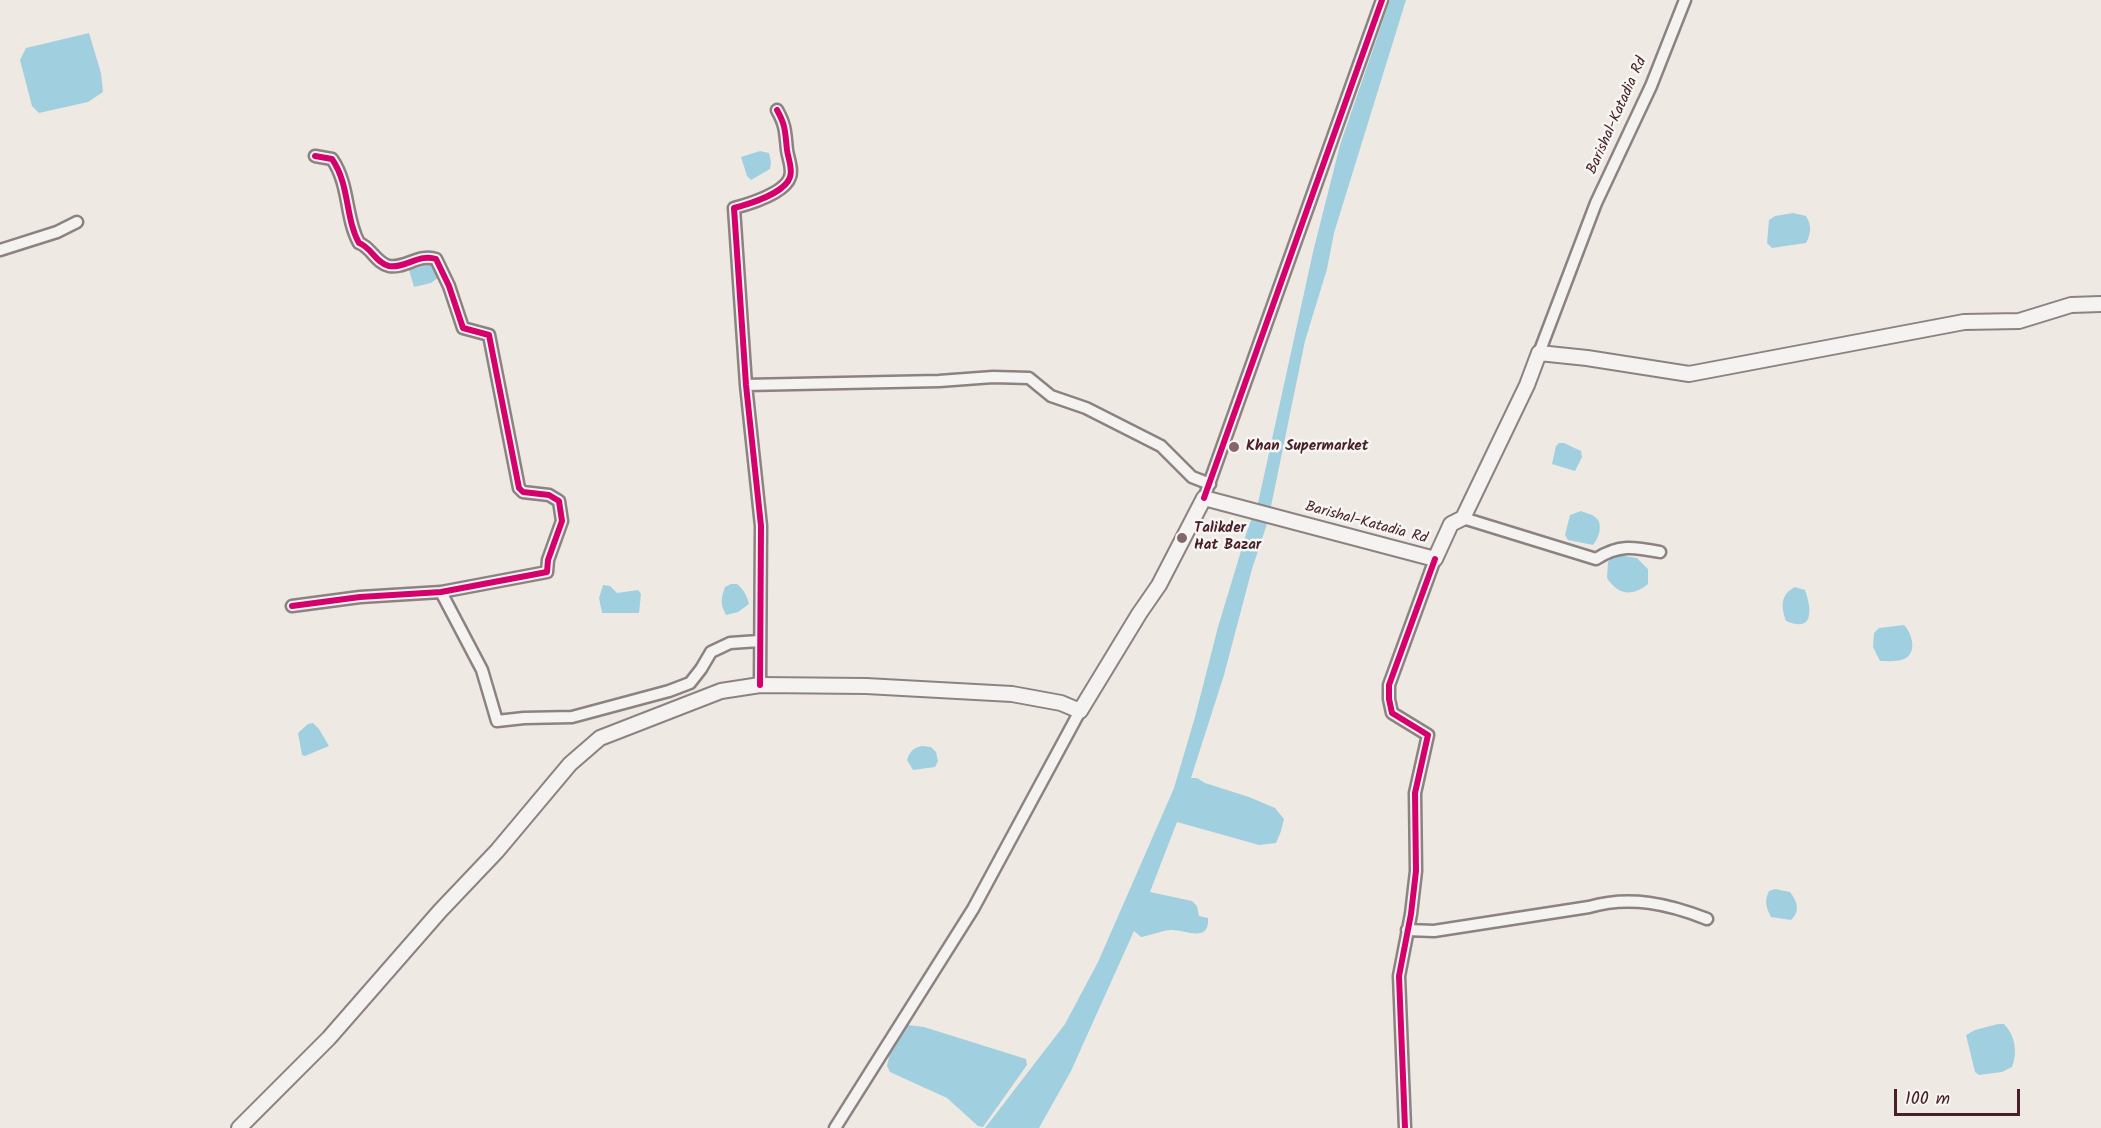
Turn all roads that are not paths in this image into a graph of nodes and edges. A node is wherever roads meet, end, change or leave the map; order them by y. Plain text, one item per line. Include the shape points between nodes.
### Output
1 (1382, 0) edge
2 (1685, 0) edge
3 (777, 110) dead end
4 (315, 156) dead end
5 (77, 222) dead end
6 (0, 250) edge
7 (2101, 304) edge
8 (1539, 353) junction
9 (746, 385) junction
10 (1210, 484) junction
11 (1204, 498) junction
12 (1464, 518) junction
13 (1660, 552) dead end
14 (1435, 559) junction
15 (441, 592) junction
16 (292, 606) dead end
17 (759, 641) junction
18 (760, 685) junction
19 (1080, 711) junction
20 (1707, 919) dead end
21 (1407, 930) junction
22 (239, 1128) edge
23 (835, 1128) edge
24 (1406, 1128) edge

1 - 10 street
2 - 8 street, Barishal-Katadia Rd via 1651,86 1596,202
3 - 9 street via 785,126 790,179 760,200 734,208
4 - 15 street via 332,159 338,166 359,243 390,266 428,257 436,259 463,328 489,335 519,488 559,501 562,521 547,572
5 - 6 street
7 - 8 main road via 2071,305 2019,321 1964,322 1689,374
8 - 12 main road, Barishal-Katadia Rd
9 - 10 street via 1029,378 1051,396 1086,408 1161,446 1192,477
9 - 17 street via 761,526
10 - 11 street
11 - 14 main road, Barishal-Katadia Rd
11 - 19 main road via 1159,585
12 - 13 street via 1596,559 1610,549 1634,547
12 - 14 main road, Barishal-Katadia Rd via 1451,524
14 - 21 street via 1389,685 1392,713 1428,735 1415,793 1416,871
15 - 16 street
15 - 17 street via 482,670 497,722 572,717 669,691 690,683 711,652 730,643
17 - 18 street
18 - 19 main road via 1012,694 1061,703
18 - 22 main road via 721,691 600,738 570,764 329,1038
19 - 23 street via 973,909
20 - 21 street via 1680,908 1640,901 1607,902 1434,931
21 - 24 street via 1399,976

